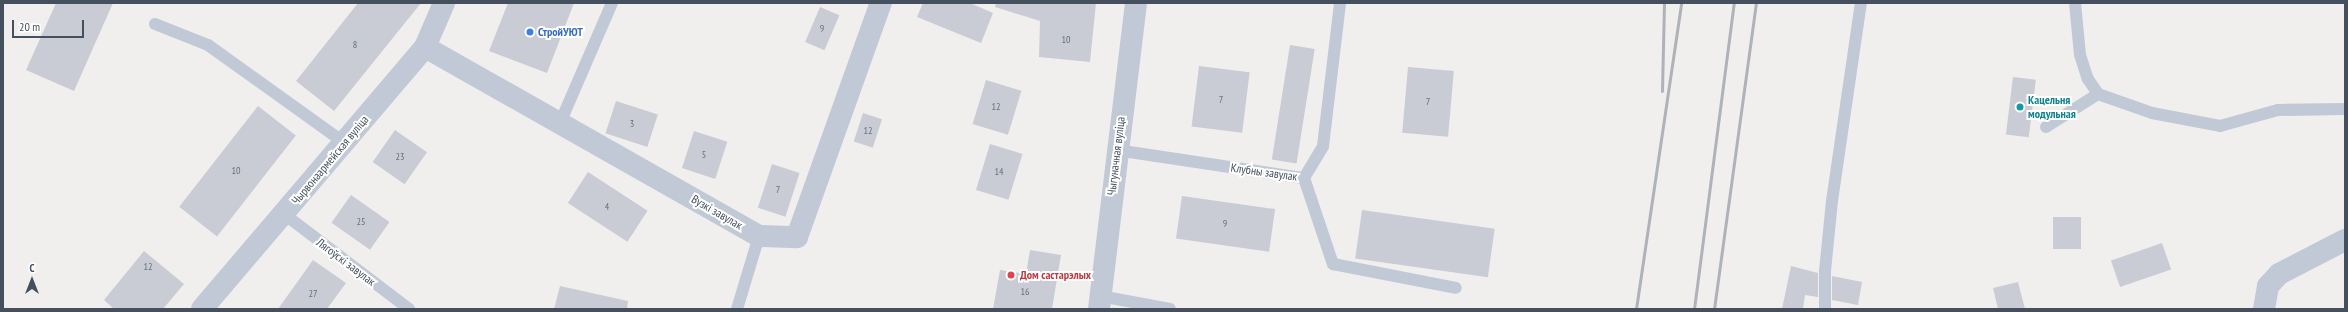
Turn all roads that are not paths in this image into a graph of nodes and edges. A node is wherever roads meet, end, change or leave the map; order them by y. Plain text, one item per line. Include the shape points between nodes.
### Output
1 (444, 3) edge
2 (612, 3) edge
3 (881, 3) edge
4 (1136, 3) edge
5 (1340, 3) edge
6 (1861, 3) edge
7 (2075, 3) edge
8 (155, 24) dead end
9 (426, 47) junction
10 (2098, 94) junction
11 (2345, 109) edge
12 (560, 123) junction
13 (2046, 127) dead end
14 (345, 143) junction
15 (1116, 150) junction
16 (1304, 178) junction
17 (284, 214) junction
18 (759, 236) junction
19 (2345, 240) edge
20 (1456, 288) dead end
21 (1100, 303) edge
22 (202, 309) edge
23 (409, 309) edge
24 (737, 309) edge
25 (1170, 309) edge
26 (1825, 309) edge
27 (2264, 309) edge

1 - 9 street, Чырвонаармейская вуліца
2 - 12 lane
3 - 18 street, Вузкі завулак via 797,237
4 - 15 street, Чыгуначная вуліца
5 - 16 lane, Клубны завулак via 1323,146
6 - 26 lane via 1832,201 1825,271
7 - 10 lane via 2080,55 2088,79
8 - 14 lane via 208,45
9 - 12 street, Вузкі завулак
9 - 14 street, Чырвонаармейская вуліца
10 - 11 lane via 2152,113 2220,126 2278,110
10 - 13 lane
12 - 18 street, Вузкі завулак
14 - 17 street, Чырвонаармейская вуліца
15 - 16 lane, Клубны завулак
15 - 21 street, Чыгуначная вуліца
16 - 20 lane via 1333,264
17 - 22 street, Чырвонаармейская вуліца
17 - 23 lane, Лягоўскі завулак
18 - 24 lane
19 - 27 street via 2279,274 2268,286
21 - 25 lane

